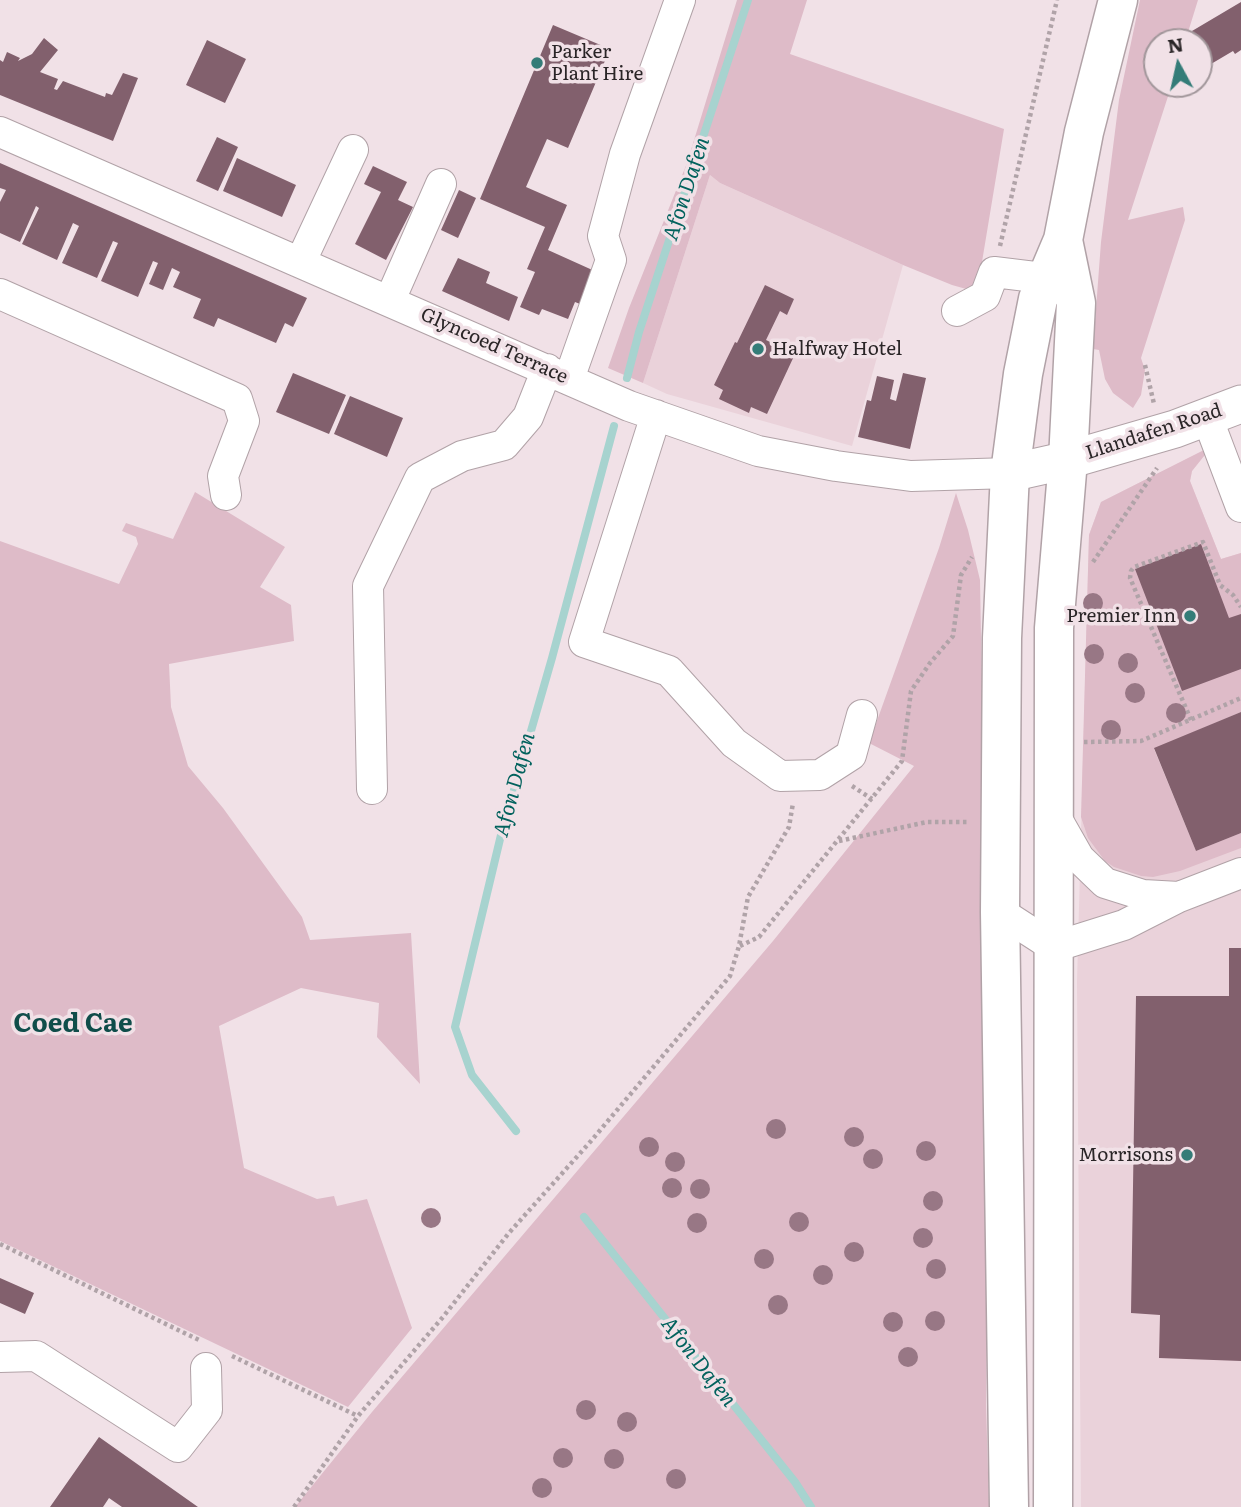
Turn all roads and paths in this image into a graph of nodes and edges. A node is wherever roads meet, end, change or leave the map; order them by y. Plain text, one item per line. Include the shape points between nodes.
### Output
1 (680, 0) edge
2 (1057, 0) edge
3 (1118, 0) edge
4 (0, 132) edge
5 (354, 150) dead end
6 (441, 184) dead end
7 (300, 261) junction
8 (994, 272) junction
9 (1059, 280) junction
10 (0, 294) edge
11 (390, 300) junction
12 (957, 311) dead end
13 (1145, 365) dead end
14 (558, 374) junction
15 (1241, 404) edge
16 (669, 411) junction
17 (1156, 412) dead end
18 (1207, 417) junction
19 (1068, 460) junction
20 (1158, 467) dead end
21 (1010, 473) junction
22 (226, 495) dead end
23 (1241, 508) edge
24 (1006, 551) junction
25 (1091, 565) dead end
26 (1241, 607) edge
27 (1241, 698) edge
28 (862, 715) dead end
29 (1191, 719) junction
30 (1080, 742) dead end
31 (780, 776) junction
32 (851, 785) dead end
33 (372, 789) dead end
34 (872, 799) junction
35 (1054, 814) junction
36 (1000, 822) junction
37 (838, 841) junction
38 (1241, 873) edge
39 (1179, 897) junction
40 (1000, 912) junction
41 (739, 946) junction
42 (1054, 947) junction
43 (0, 1244) edge
44 (213, 1355) junction
45 (0, 1357) edge
46 (358, 1416) junction
47 (294, 1507) edge
48 (1009, 1507) edge
49 (1053, 1507) edge

1 - 14 street via 625,154 603,236 611,260
2 - 8 path
3 - 9 highway via 1084,132
4 - 7 street, Glyncoed Terrace
5 - 7 street
6 - 11 street
7 - 11 street, Glyncoed Terrace
8 - 9 street
8 - 12 street via 985,296
9 - 19 highway via 1076,303
9 - 21 highway via 1038,299
10 - 22 street via 237,399 244,421 223,476
11 - 14 street, Glyncoed Terrace
13 - 17 path
14 - 16 street, Glyncoed Terrace
14 - 33 street via 504,445 462,456 420,478 369,586
15 - 18 main road, Llandafen Road
16 - 21 street, Glyncoed Terrace via 758,451 836,466 911,476
16 - 31 street via 584,642 668,671 734,743
18 - 19 main road, Llandafen Road
18 - 23 street
19 - 21 main road, Llandafen Road
19 - 35 highway via 1054,628
20 - 25 path
21 - 24 highway
24 - 34 path via 976,551 961,575 953,636 911,691 902,761
24 - 36 highway
26 - 29 path via 1220,585 1203,542 1130,571
27 - 29 path
28 - 31 street via 851,755 820,775
29 - 30 path via 1141,741
31 - 41 path via 795,794 789,827 748,897
32 - 34 path
34 - 37 path
35 - 39 street via 1079,858 1105,883 1143,895
35 - 42 highway
36 - 37 path via 927,822
36 - 40 highway
37 - 41 path via 760,937
38 - 39 street
39 - 42 street via 1124,925
40 - 42 street
40 - 48 highway
41 - 46 path via 730,976
42 - 49 highway
43 - 44 path
44 - 45 street via 206,1410 178,1447 36,1356
44 - 46 path
46 - 47 path

